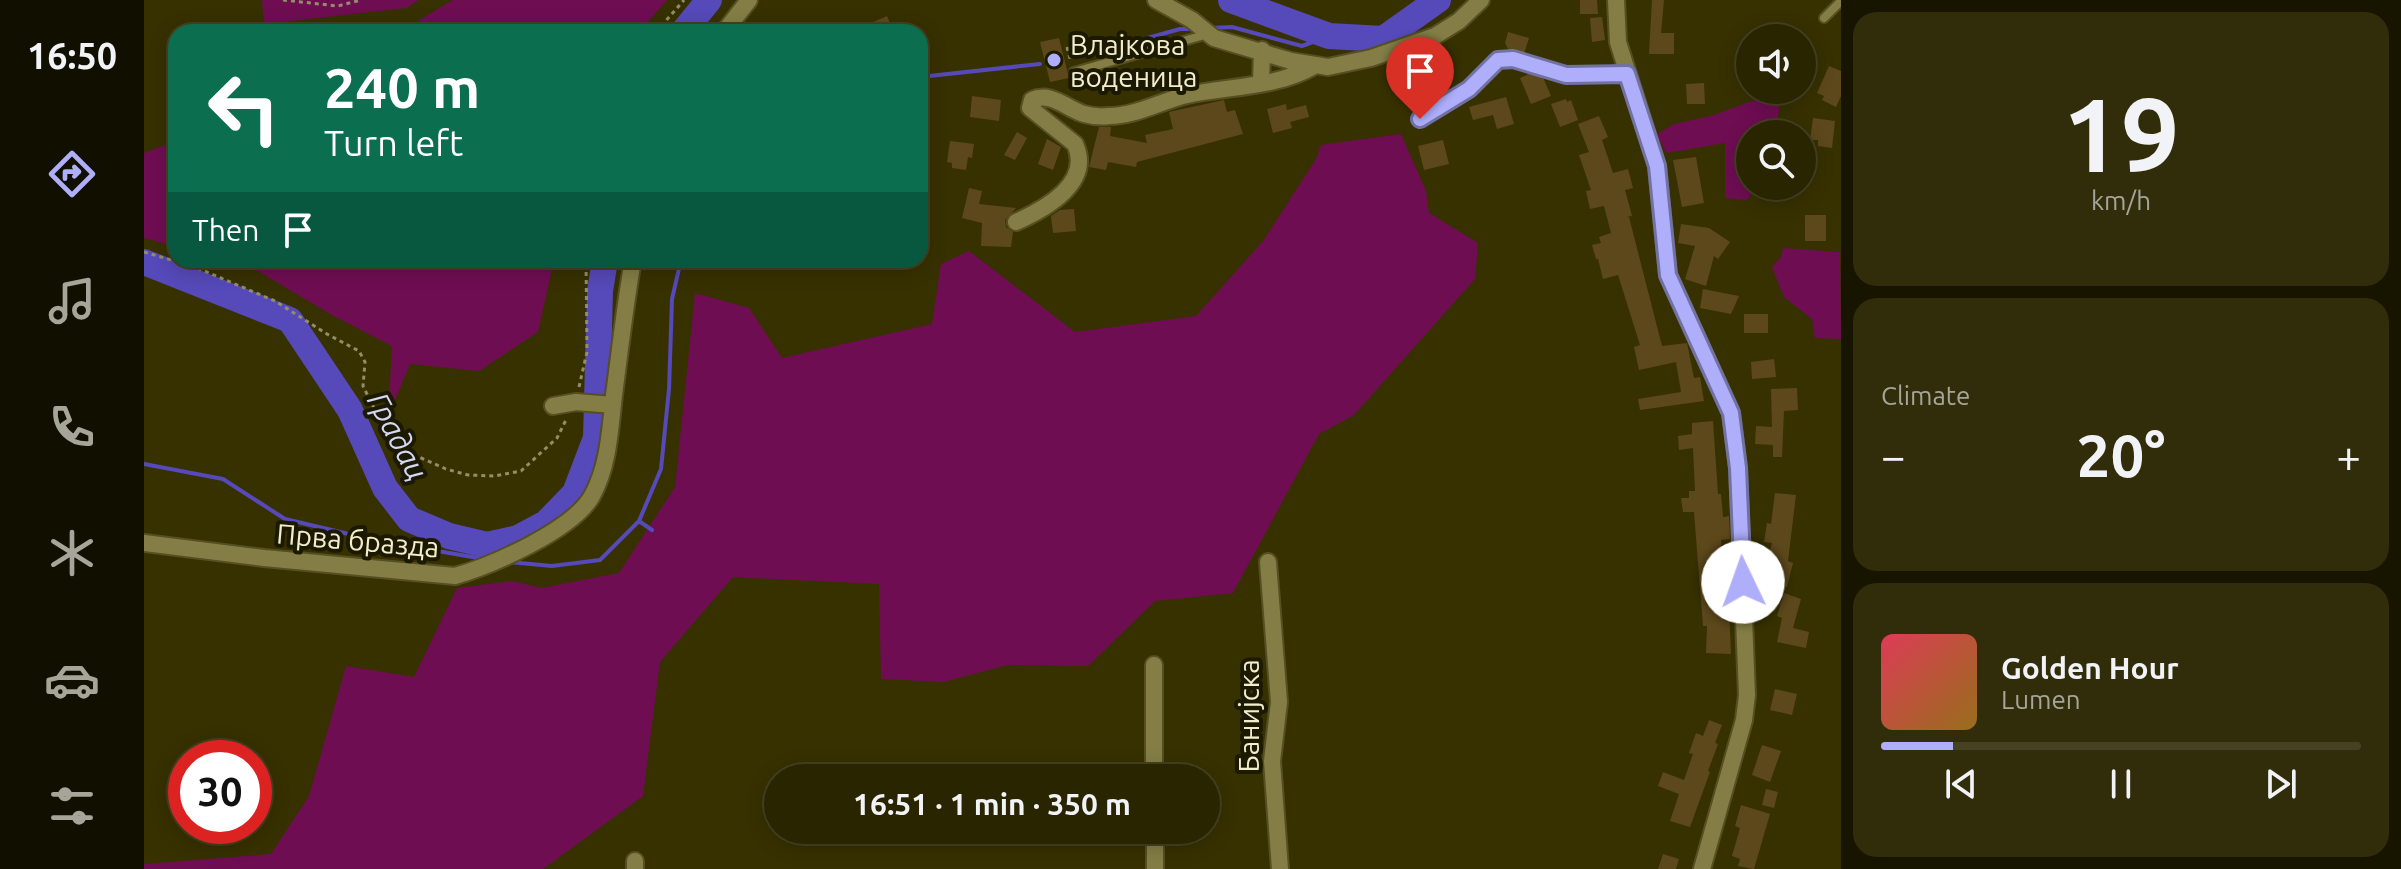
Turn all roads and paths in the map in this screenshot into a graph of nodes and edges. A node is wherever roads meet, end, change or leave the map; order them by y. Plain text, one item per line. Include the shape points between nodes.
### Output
1 (283, 0) edge
2 (361, 0) edge
3 (684, 0) edge
4 (749, 0) edge
5 (1156, 0) edge
6 (1481, 0) edge
7 (1616, 0) edge
8 (1841, 1) edge
9 (1824, 18) dead end
10 (663, 24) edge
11 (730, 24) edge
12 (1208, 34) junction
13 (1067, 47) dead end
14 (1262, 50) junction
15 (1314, 66) junction
16 (1074, 72) joint
17 (1627, 74) junction
18 (1261, 83) junction
19 (1420, 119) dead end
20 (1016, 222) dead end
21 (144, 252) edge
22 (168, 259) edge
23 (197, 268) edge
24 (586, 268) edge
25 (632, 268) edge
26 (576, 402) junction
27 (613, 405) junction
28 (553, 406) dead end
29 (144, 543) edge
30 (1268, 562) dead end
31 (1154, 665) dead end
32 (1154, 764) edge
33 (1155, 844) edge
34 (1155, 869) edge
35 (1280, 869) edge
36 (1702, 869) edge

1 - 2 path via 338,6
3 - 10 path
4 - 11 street
5 - 12 street
6 - 15 street via 1435,36 1342,66
7 - 17 street via 1618,42
8 - 9 lane
12 - 14 street
12 - 16 lane
13 - 16 path
14 - 15 street
14 - 18 street
15 - 18 street
17 - 19 lane via 1566,75 1513,59 1498,60 1469,89
17 - 36 street via 1657,166 1668,275 1731,413 1738,468 1747,695
18 - 20 street via 1110,117 1086,115 1050,98 1032,100 1030,108 1075,144 1078,166 1062,197
21 - 22 path
23 - 26 path via 275,301 359,351 365,362 363,386 374,408 400,442 446,469 495,476 521,471 557,438
24 - 26 path via 587,352
25 - 27 street, Прва бразда
26 - 27 street
26 - 28 street
27 - 29 street, Прва бразда via 606,464 591,499 521,550 479,569 455,576
30 - 35 street, Банијска via 1279,702 1272,761
31 - 32 street
33 - 34 street

